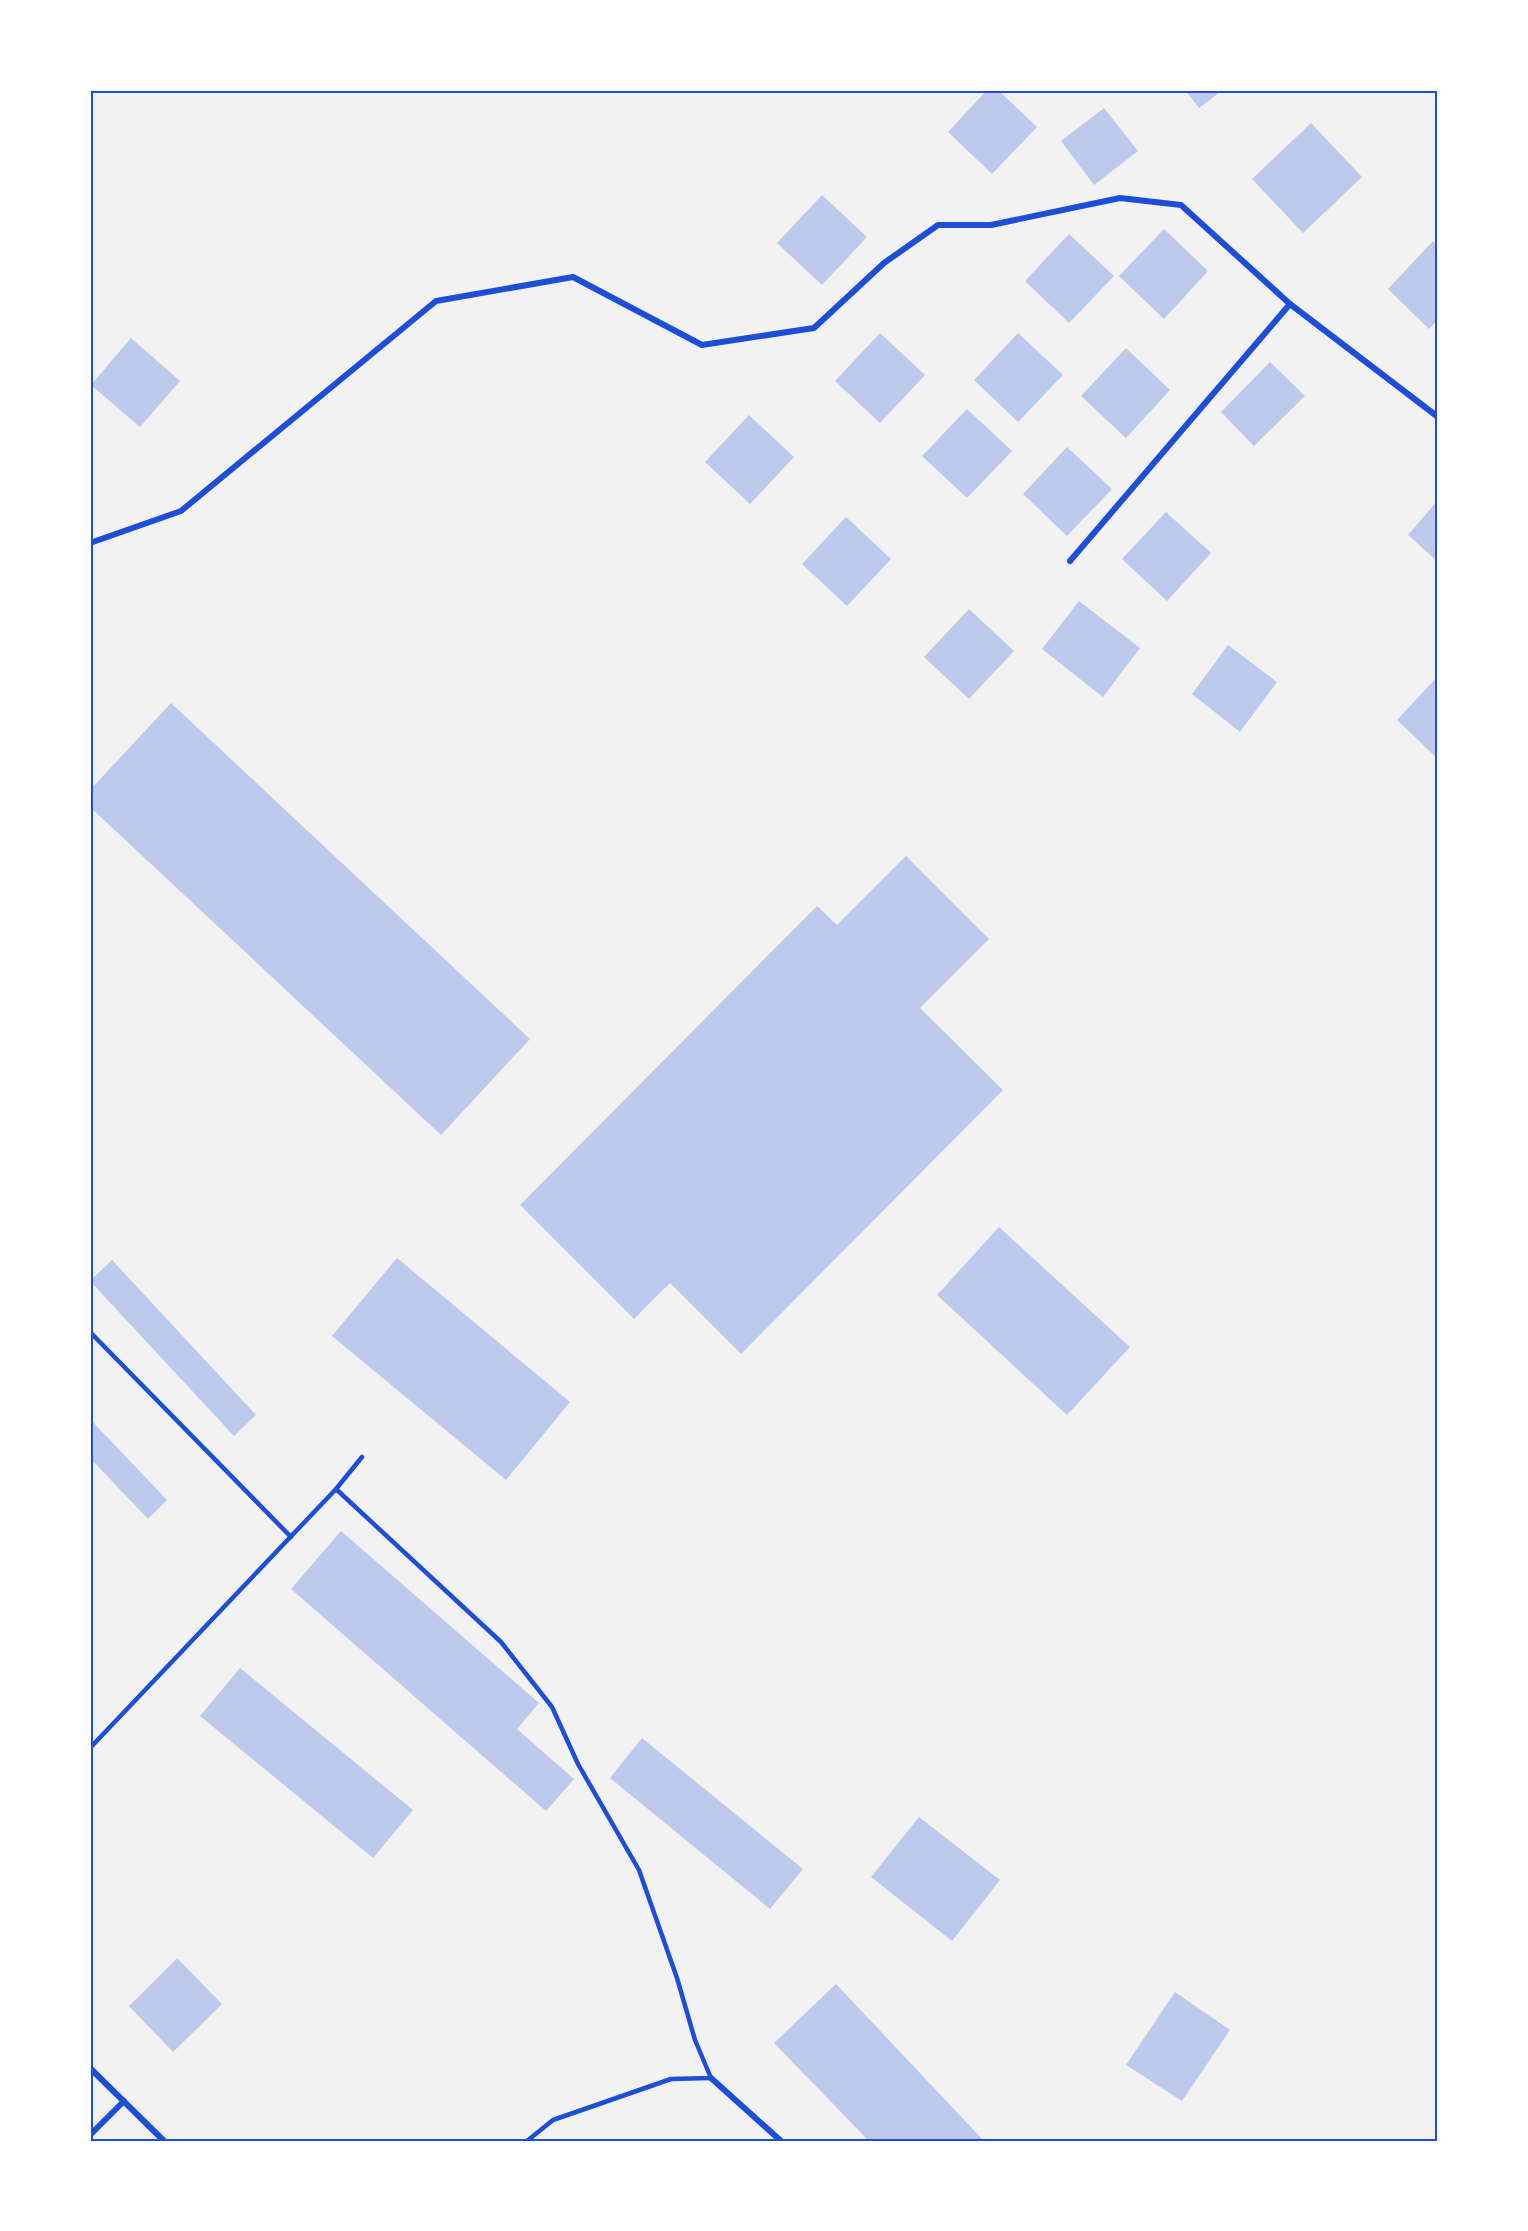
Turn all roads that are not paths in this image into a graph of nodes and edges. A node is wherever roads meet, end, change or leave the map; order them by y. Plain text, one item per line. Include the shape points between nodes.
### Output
1 (1290, 304) junction
2 (1438, 417) edge
3 (90, 543) edge
4 (1070, 561) dead end
5 (90, 1332) edge
6 (362, 1456) dead end
7 (336, 1489) junction
8 (291, 1537) junction
9 (90, 1748) edge
10 (90, 2068) edge
11 (711, 2078) junction
12 (124, 2101) junction
13 (90, 2135) edge
14 (164, 2141) edge
15 (527, 2141) edge
16 (781, 2141) edge

1 - 2 street
1 - 3 street via 1181,205 1120,198 991,225 938,225 884,263 814,328 702,345 573,277 436,301 181,511
1 - 4 street
5 - 8 lane
6 - 7 lane
7 - 8 lane
7 - 11 lane via 501,1642 552,1707 578,1764 639,1870
8 - 9 lane
10 - 12 street
11 - 15 lane via 671,2079 554,2120
11 - 16 street
12 - 13 street
12 - 14 street

